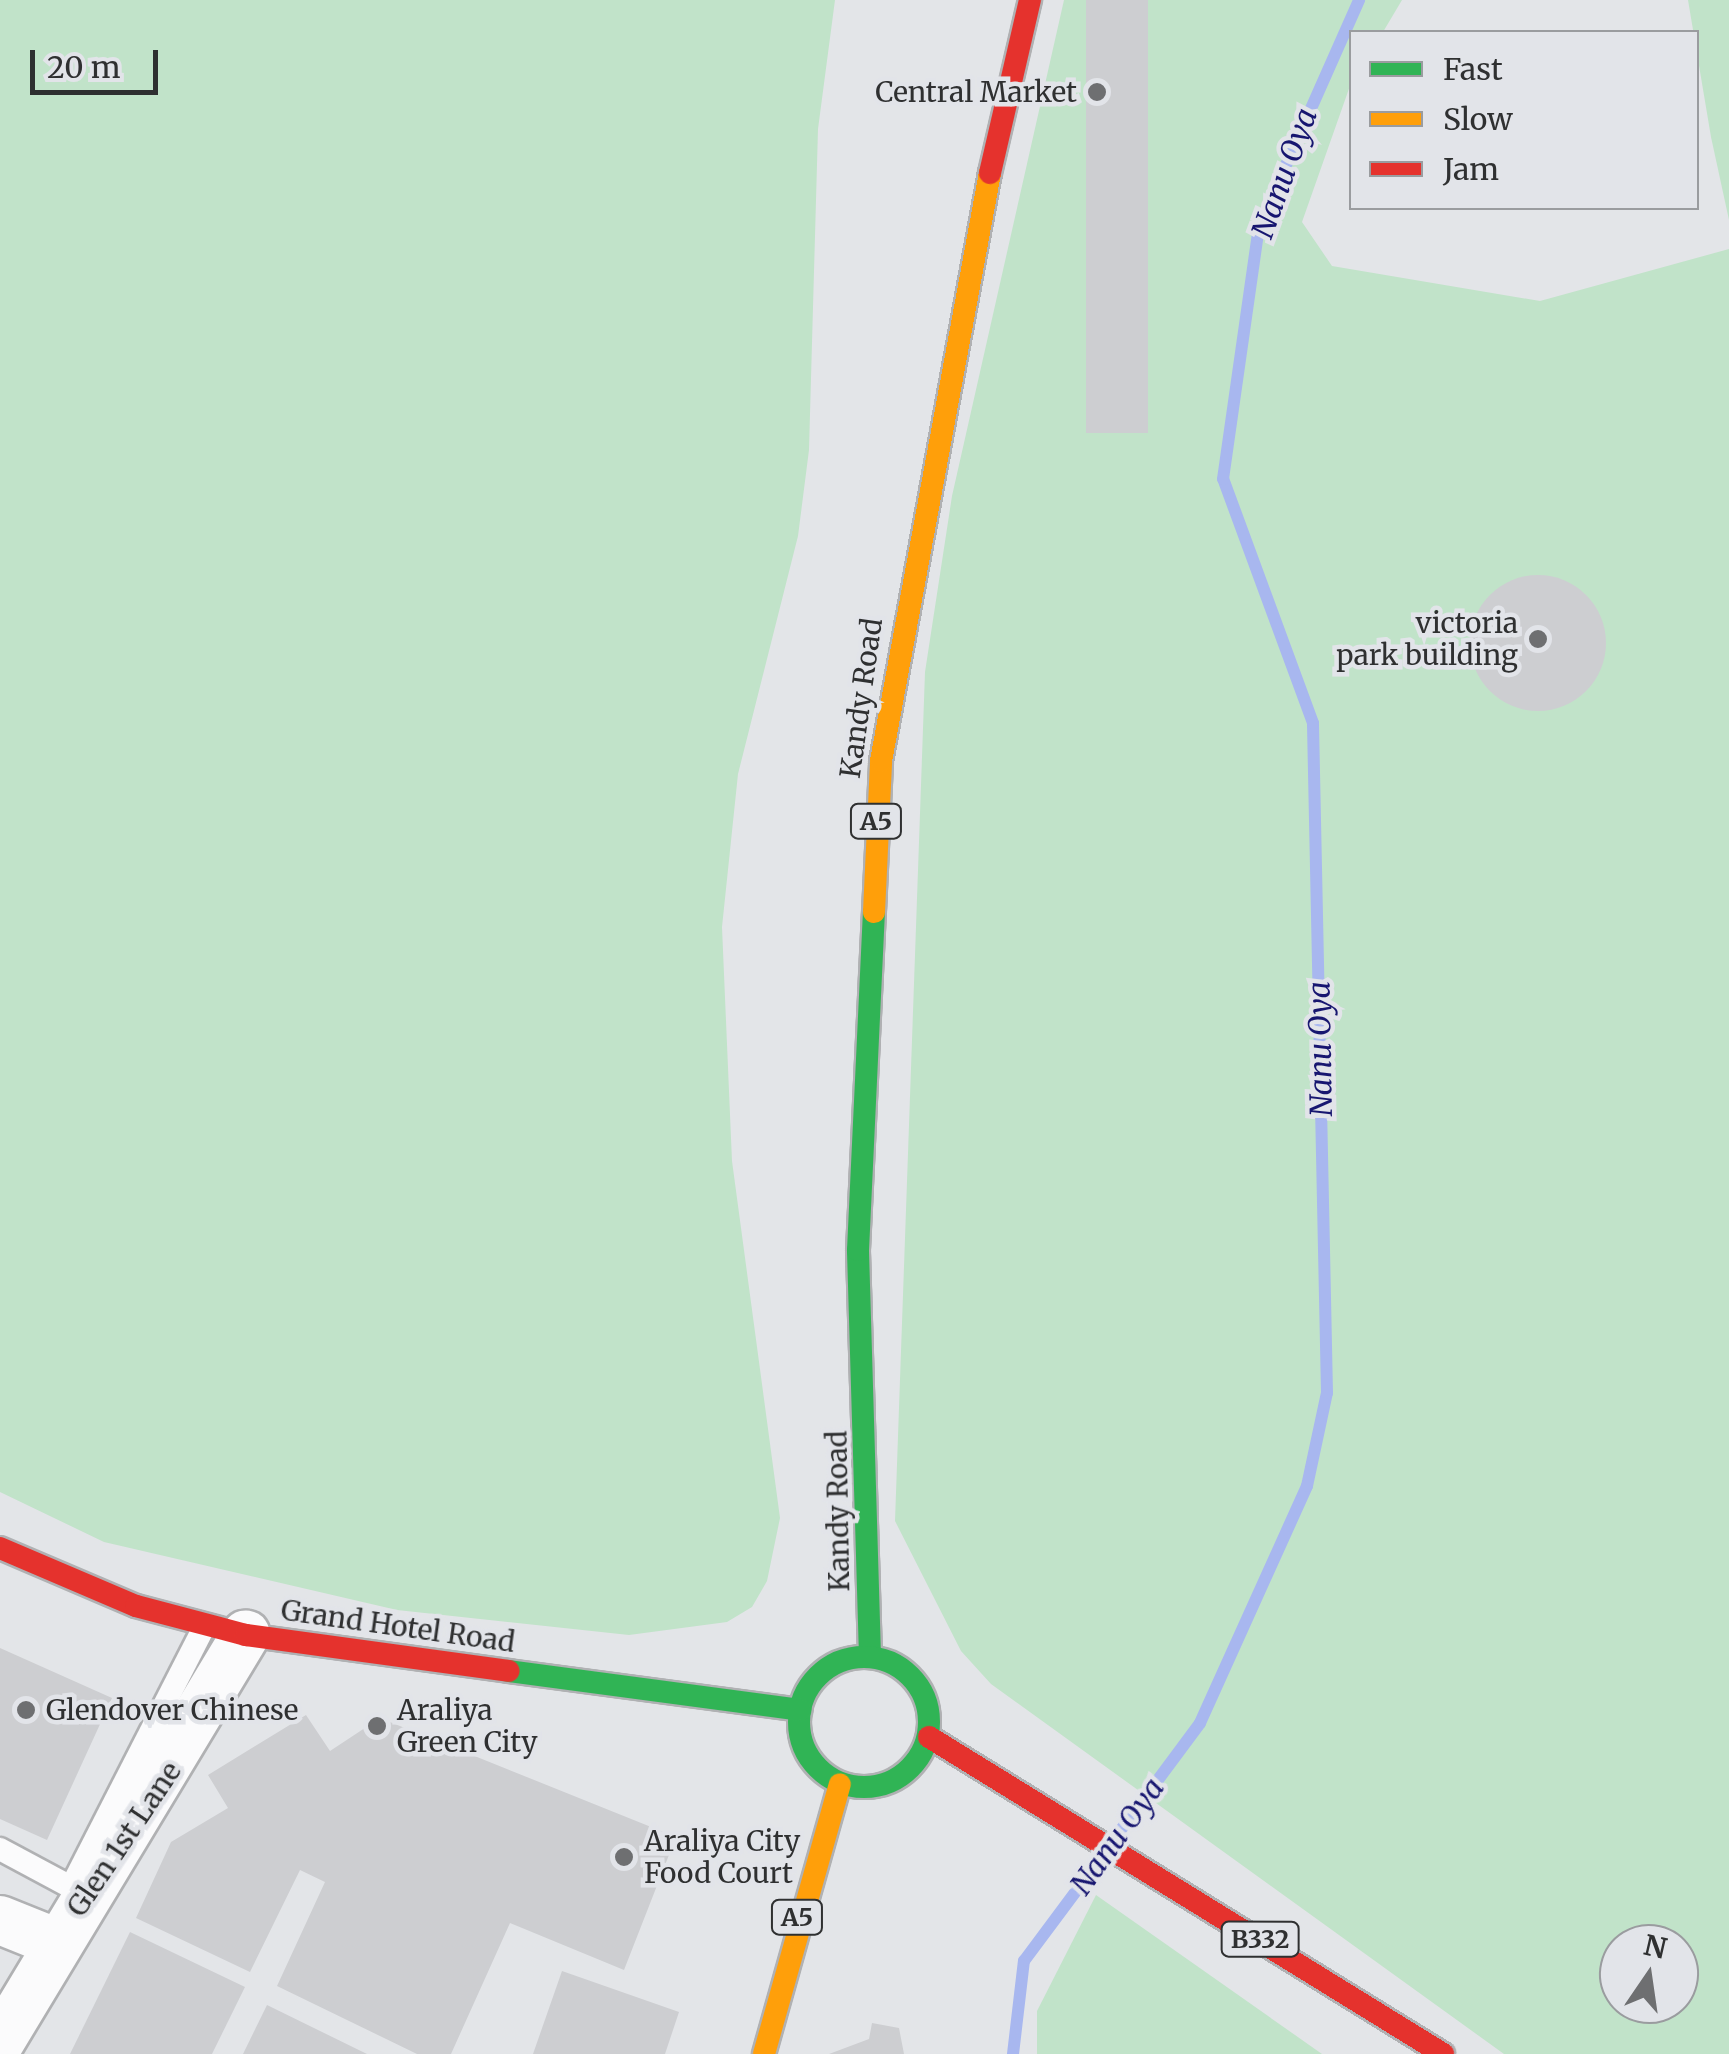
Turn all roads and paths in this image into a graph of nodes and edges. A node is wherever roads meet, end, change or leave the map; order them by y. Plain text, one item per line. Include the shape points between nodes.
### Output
1 (1030, 0) edge
2 (0, 1548) edge
3 (225, 1630) junction
4 (870, 1656) junction
5 (800, 1710) junction
6 (929, 1736) junction
7 (840, 1784) junction
8 (0, 1849) edge
9 (0, 1920) edge
10 (56, 1942) junction
11 (0, 2042) edge
12 (764, 2054) edge
13 (1443, 2054) edge

1 - 4 main road, Kandy Road / A5 via 982,208 881,762 858,1250
2 - 3 main road, Grand Hotel Road
3 - 5 main road, Grand Hotel Road
3 - 8 lane via 71,1886
3 - 10 street, Glen 1st Lane via 166,1781
4 - 5 main road via 840,1659 812,1683
4 - 6 main road via 916,1684
5 - 7 main road via 806,1752
6 - 7 main road via 912,1768 880,1786
6 - 13 main road, B332
7 - 12 main road, A5
9 - 10 street
10 - 11 street, Glen 1st Lane

